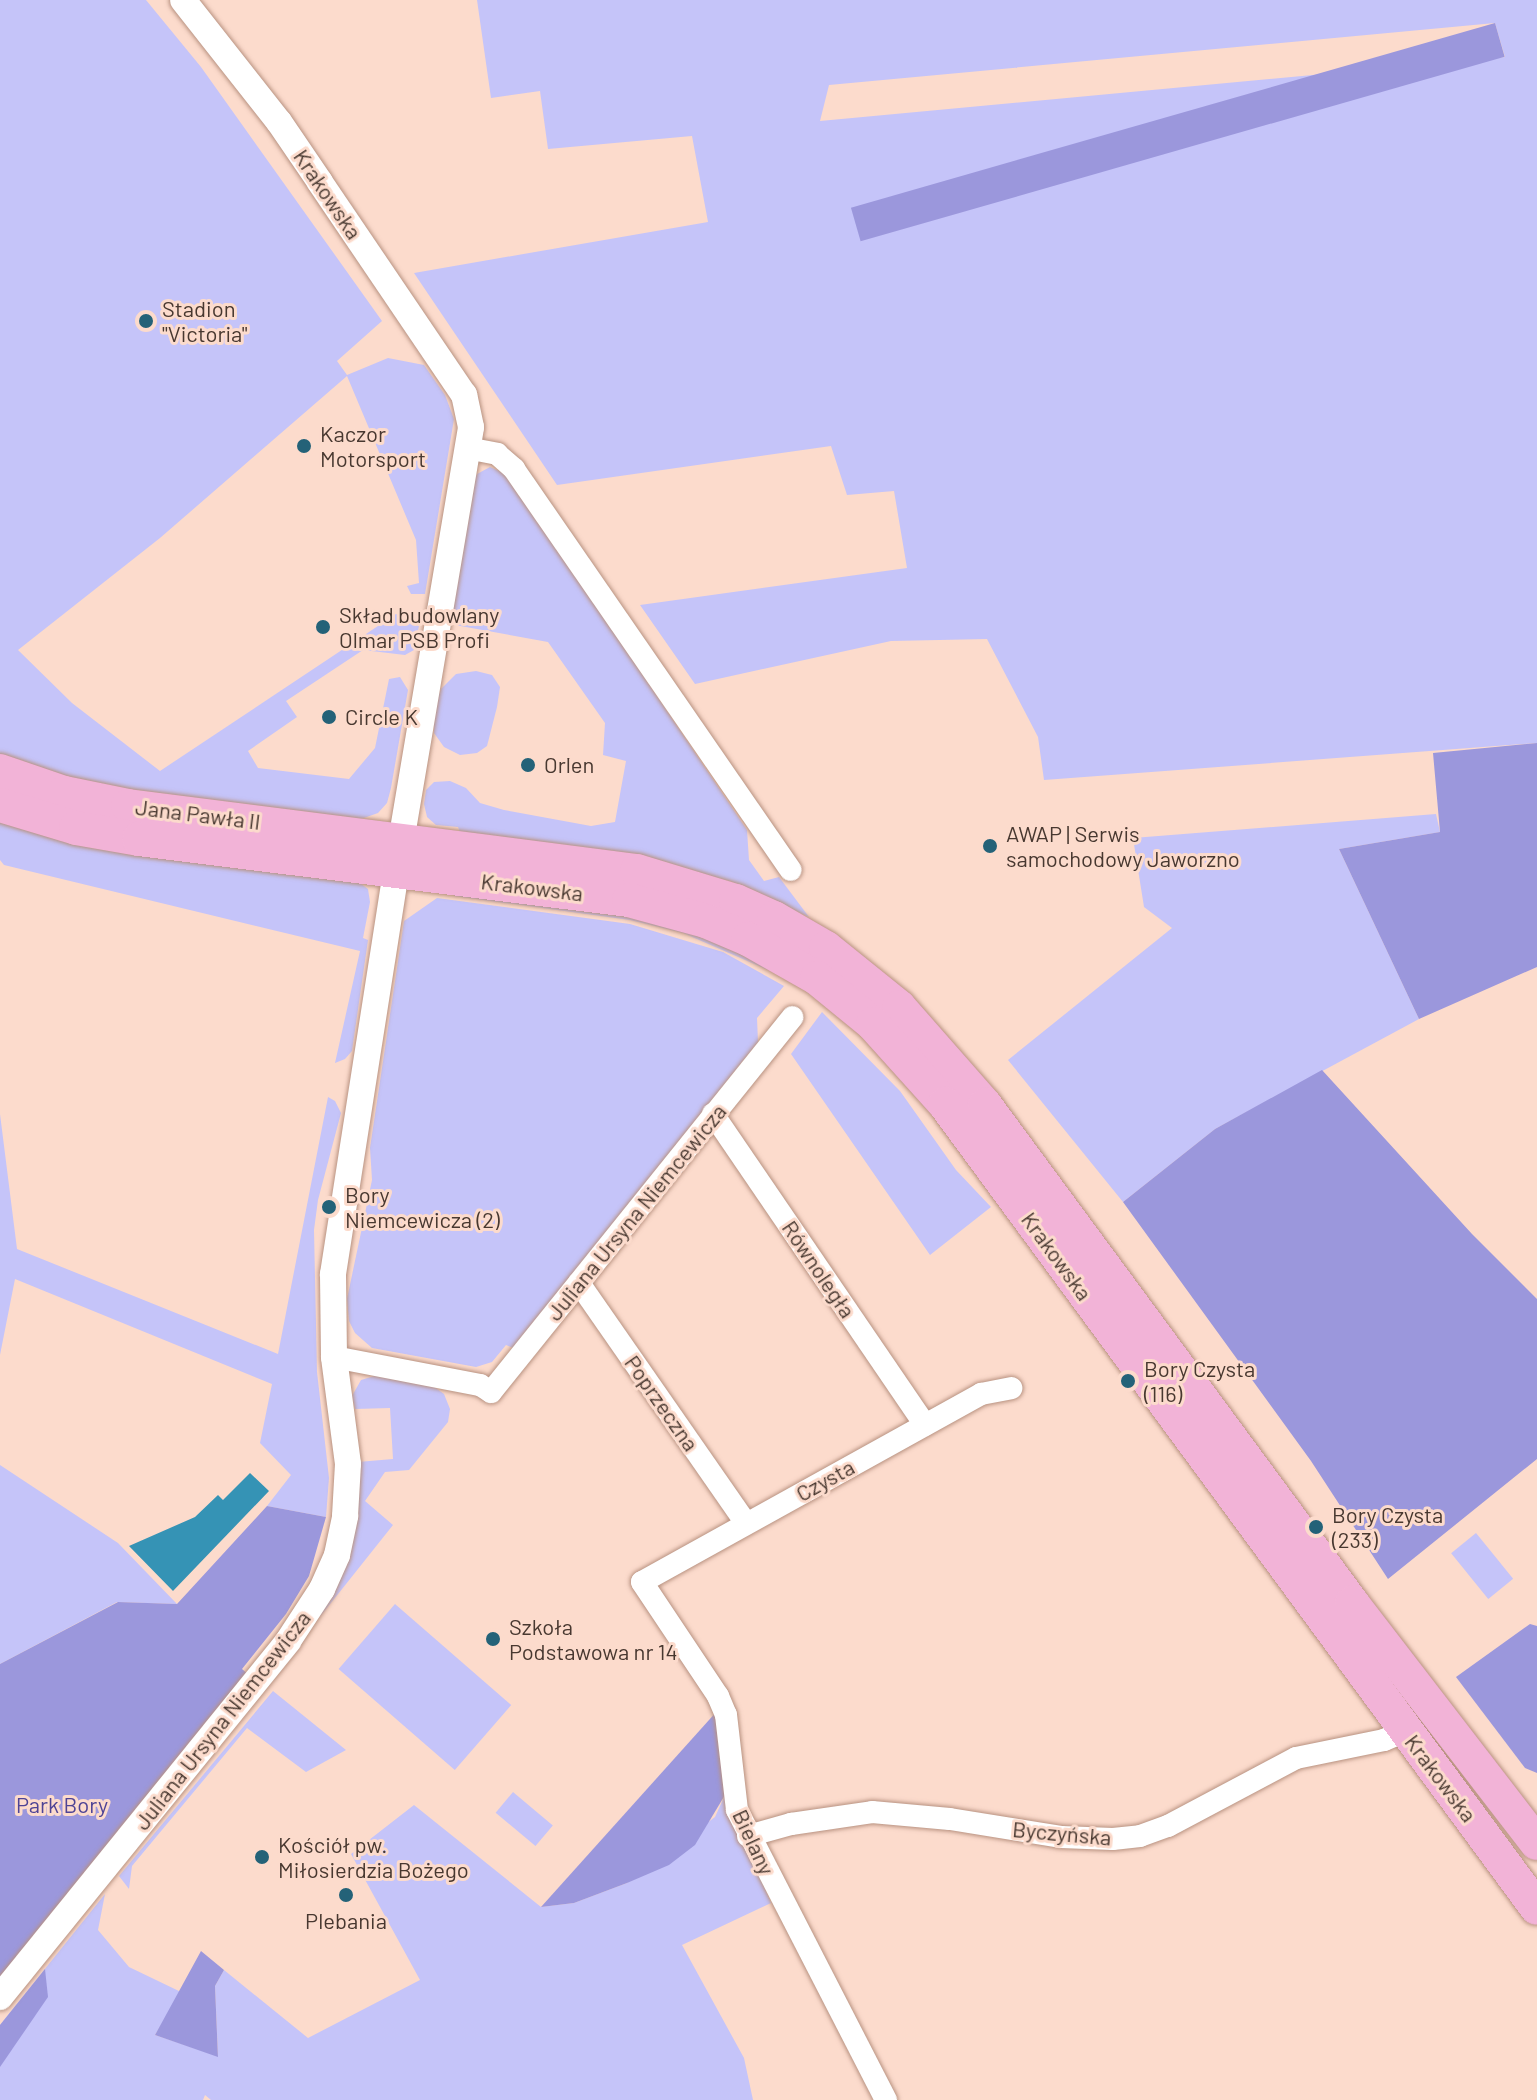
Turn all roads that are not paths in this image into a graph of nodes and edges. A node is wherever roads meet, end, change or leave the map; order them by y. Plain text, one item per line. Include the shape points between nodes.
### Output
1 (183, 0) edge
2 (464, 395) joint
3 (467, 448) junction
4 (0, 771) edge
5 (0, 805) edge
6 (398, 855) junction
7 (791, 870) dead end
8 (792, 1017) dead end
9 (713, 1114) junction
10 (579, 1283) junction
11 (334, 1357) junction
12 (1011, 1388) dead end
13 (925, 1425) junction
14 (746, 1523) junction
15 (642, 1582) joint
16 (1405, 1731) junction
17 (748, 1836) junction
18 (1537, 1843) edge
19 (1537, 1908) edge
20 (0, 1997) edge
21 (886, 2100) edge

1 - 2 street, Krakowska via 279,122
2 - 3 street, Juliana Ursyna Niemcewicza via 471,420
3 - 6 street, Juliana Ursyna Niemcewicza
3 - 7 street via 497,454 509,463
4 - 6 main road, Jana Pawła II via 64,793
5 - 6 main road, Jana Pawła II via 109,834
6 - 11 street, Juliana Ursyna Niemcewicza via 333,1274
6 - 16 main road, Krakowska via 651,905 706,921 798,966 873,1024 945,1104
6 - 18 main road, Krakowska via 611,866 715,892 808,936 899,1007 985,1105 1352,1603
8 - 9 street, Juliana Ursyna Niemcewicza
9 - 10 street, Juliana Ursyna Niemcewicza
9 - 13 street, Równoległa
10 - 11 street, Juliana Ursyna Niemcewicza via 491,1392 480,1385
10 - 14 street, Poprzeczna
11 - 20 street, Juliana Ursyna Niemcewicza via 348,1464 347,1502 341,1541 322,1589 281,1650
12 - 13 street, Czysta via 981,1394
13 - 14 street, Czysta
14 - 15 street, Czysta
15 - 17 street, Bielany via 726,1715 732,1789
16 - 17 street, Byczyńska via 1296,1758 1140,1836 1061,1837 872,1812
16 - 19 main road, Krakowska
17 - 21 street, Bielany

